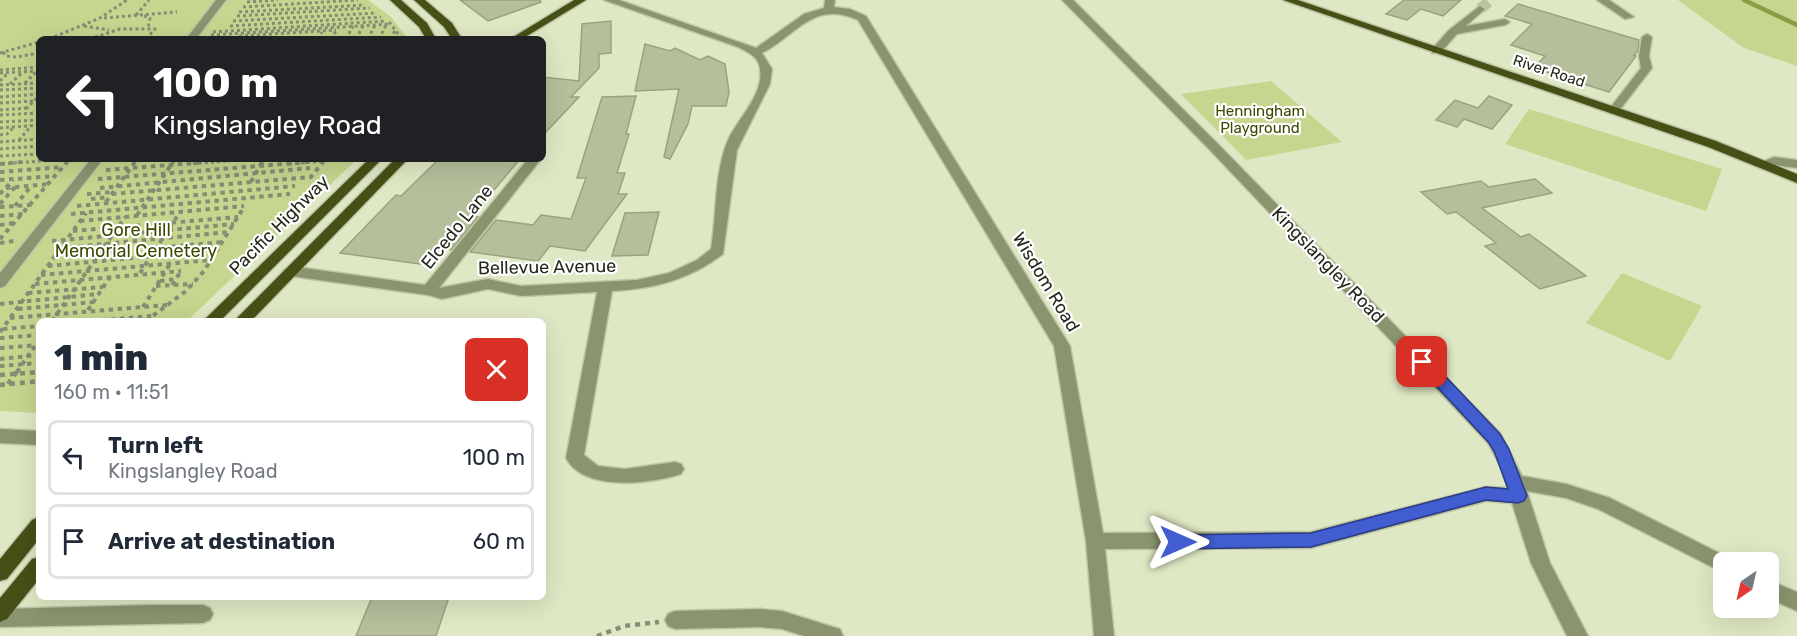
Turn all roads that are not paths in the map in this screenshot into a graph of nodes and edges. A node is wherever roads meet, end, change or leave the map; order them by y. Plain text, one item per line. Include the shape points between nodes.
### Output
1 (221, 0) edge
2 (395, 0) edge
3 (419, 0) edge
4 (581, 0) edge
5 (609, 0) edge
6 (1067, 0) edge
7 (1288, 0) edge
8 (1602, 0) edge
9 (830, 5) edge
10 (1480, 9) tunnel mouth
11 (1629, 17) dead end
12 (1505, 22) dead end
13 (1453, 32) junction
14 (193, 36) edge
15 (429, 36) edge
16 (455, 36) edge
17 (520, 36) edge
18 (1647, 37) dead end
19 (1436, 51) junction
20 (756, 52) junction
21 (1614, 110) junction
22 (95, 162) edge
23 (373, 162) edge
24 (399, 162) edge
25 (533, 162) edge
26 (1763, 164) junction
27 (1797, 164) edge
28 (1797, 179) edge
29 (290, 271) junction
30 (0, 283) edge
31 (605, 287) junction
32 (429, 290) junction
33 (214, 318) edge
34 (245, 318) edge
35 (0, 436) edge
36 (36, 438) edge
37 (675, 469) dead end
38 (1516, 489) junction
39 (36, 529) edge
40 (1095, 542) junction
41 (1713, 559) edge
42 (36, 569) edge
43 (0, 573) edge
44 (1779, 593) edge
45 (1797, 602) edge
46 (203, 614) dead end
47 (0, 615) edge
48 (675, 620) road end
49 (833, 636) edge
50 (1104, 636) edge
51 (1578, 636) edge

1 - 14 street
2 - 15 main road via 423,25
3 - 16 main road
4 - 17 main road
5 - 20 street
6 - 38 street, Kingslangley Road via 1455,395 1502,449
7 - 19 main road, River Road
8 - 11 street
9 - 20 street via 805,15 773,44
9 - 40 street, Wisdom Road via 862,18 1062,346
10 - 13 street
12 - 13 street
13 - 19 street
18 - 21 street via 1647,68
19 - 21 main road, River Road
20 - 31 street, Bellevue Avenue via 765,63 766,75 753,110 738,129 730,150 718,251 673,277
21 - 26 main road, River Road
22 - 30 street
23 - 33 main road, Pacific Highway
24 - 29 main road
25 - 32 street, Elcedo Lane
26 - 27 street
26 - 28 main road, River Road
29 - 32 street, Bellevue Avenue
29 - 34 main road
31 - 32 street, Bellevue Avenue via 521,291 488,284 442,294
31 - 37 street via 575,458 594,473 625,476
35 - 36 street
38 - 40 street via 1311,540
38 - 41 street via 1566,491 1604,503
38 - 51 street, Kingslangley Road via 1537,554
39 - 43 main road
40 - 50 street, Wisdom Road
42 - 47 main road
44 - 45 street
46 - 47 street
48 - 49 street via 782,620

